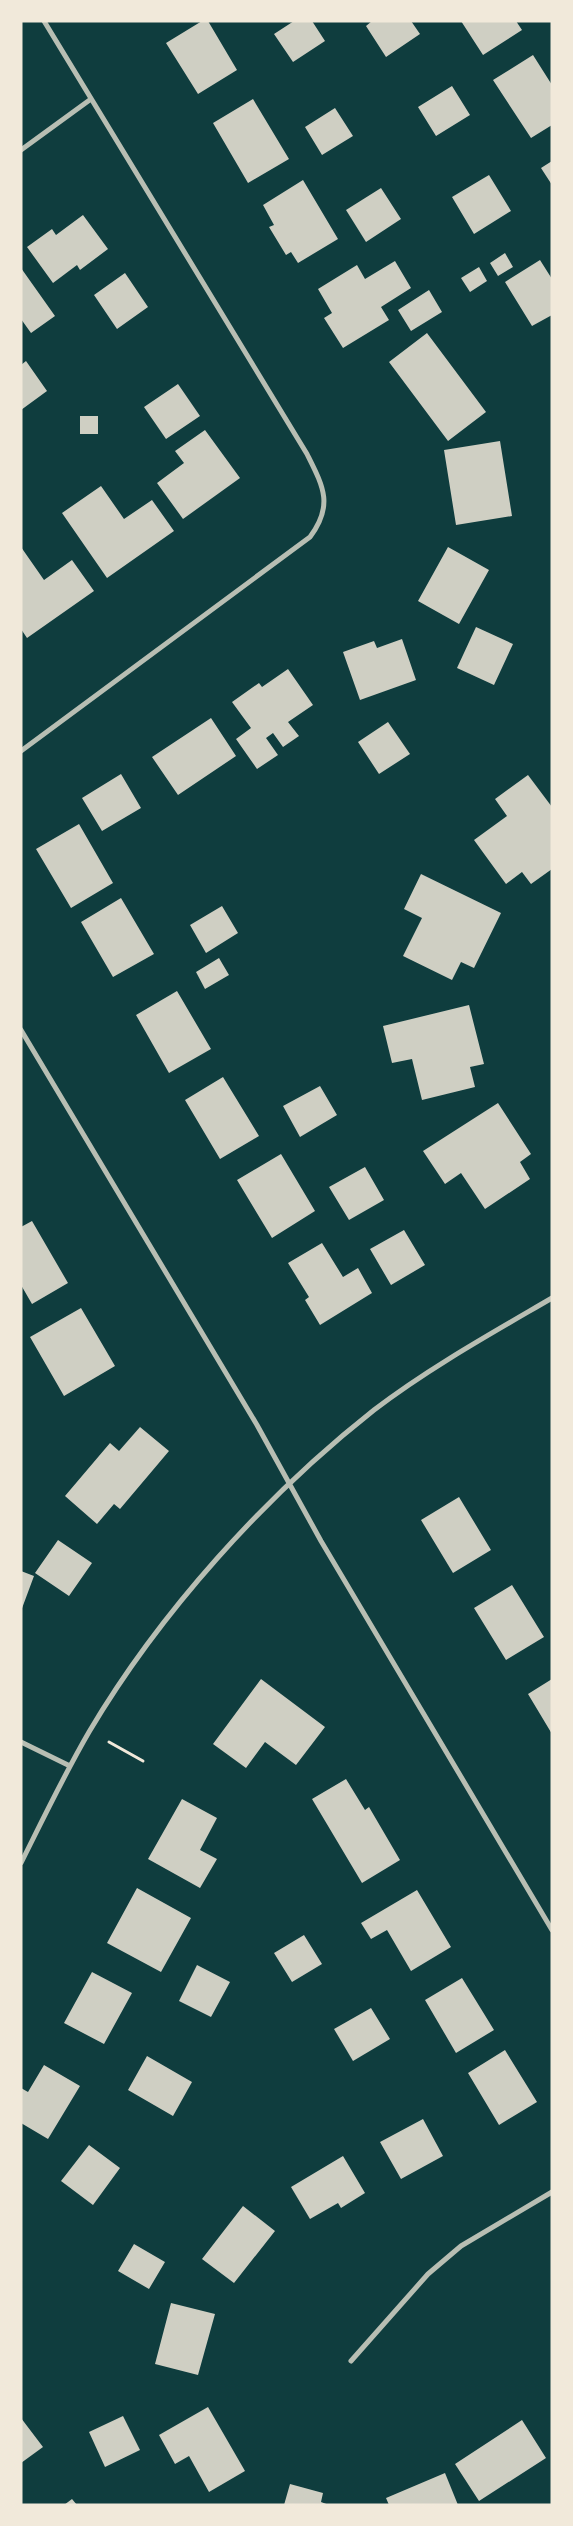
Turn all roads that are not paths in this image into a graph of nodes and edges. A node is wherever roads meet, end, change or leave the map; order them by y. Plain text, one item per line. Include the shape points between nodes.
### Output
1 (44, 21) edge
2 (91, 99) junction
3 (21, 150) edge
4 (21, 751) edge
5 (21, 1030) edge
6 (552, 1298) edge
7 (290, 1484) junction
8 (21, 1742) edge
9 (70, 1766) junction
10 (21, 1863) edge
11 (552, 1930) edge
12 (552, 2192) edge
13 (350, 2361) dead end

1 - 2 street
2 - 3 street
2 - 4 street via 307,454 319,479 325,507 320,523 310,536
5 - 7 street
6 - 7 street via 434,1369 376,1409 322,1452
7 - 9 street via 252,1520 171,1616 134,1665
7 - 11 street
8 - 9 street
9 - 10 street
12 - 13 street via 461,2246 428,2274

